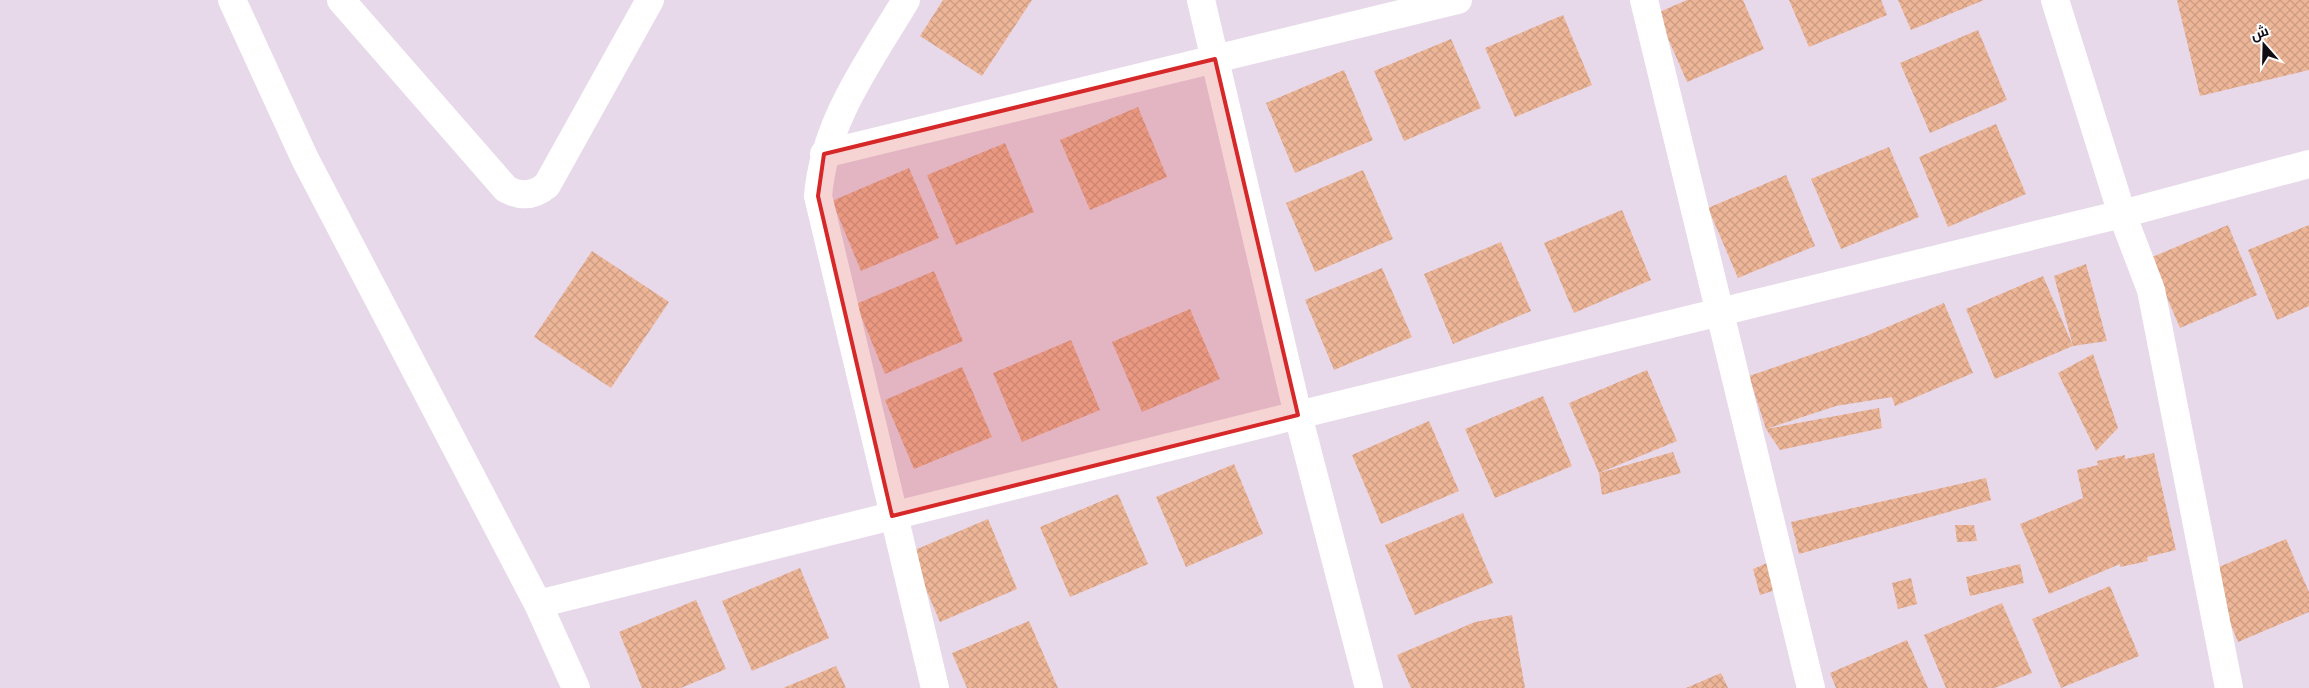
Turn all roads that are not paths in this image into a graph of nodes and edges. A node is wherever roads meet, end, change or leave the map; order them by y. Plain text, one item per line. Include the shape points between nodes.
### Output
1 (341, 0) edge
2 (650, 0) edge
3 (906, 0) edge
4 (1201, 0) edge
5 (1458, 0) edge
6 (1644, 0) edge
7 (2055, 0) edge
8 (236, 3) edge
9 (1215, 59) junction
10 (824, 154) junction
11 (2309, 164) edge
12 (2122, 214) junction
13 (1720, 313) junction
14 (1298, 415) junction
15 (892, 516) junction
16 (538, 604) junction
17 (576, 688) edge
18 (934, 688) edge
19 (1369, 688) edge
20 (1811, 688) edge
21 (2229, 688) edge

1 - 2 street via 506,188 522,195 547,185
3 - 10 street via 848,99
4 - 9 street
5 - 9 street
6 - 13 street
7 - 12 street
8 - 16 street via 305,159
9 - 10 street
9 - 14 street
10 - 15 street via 818,196
11 - 12 street
12 - 13 street
12 - 21 street via 2152,290
13 - 14 street
13 - 20 street
14 - 15 street
14 - 19 street
15 - 16 street
15 - 18 street
16 - 17 street

